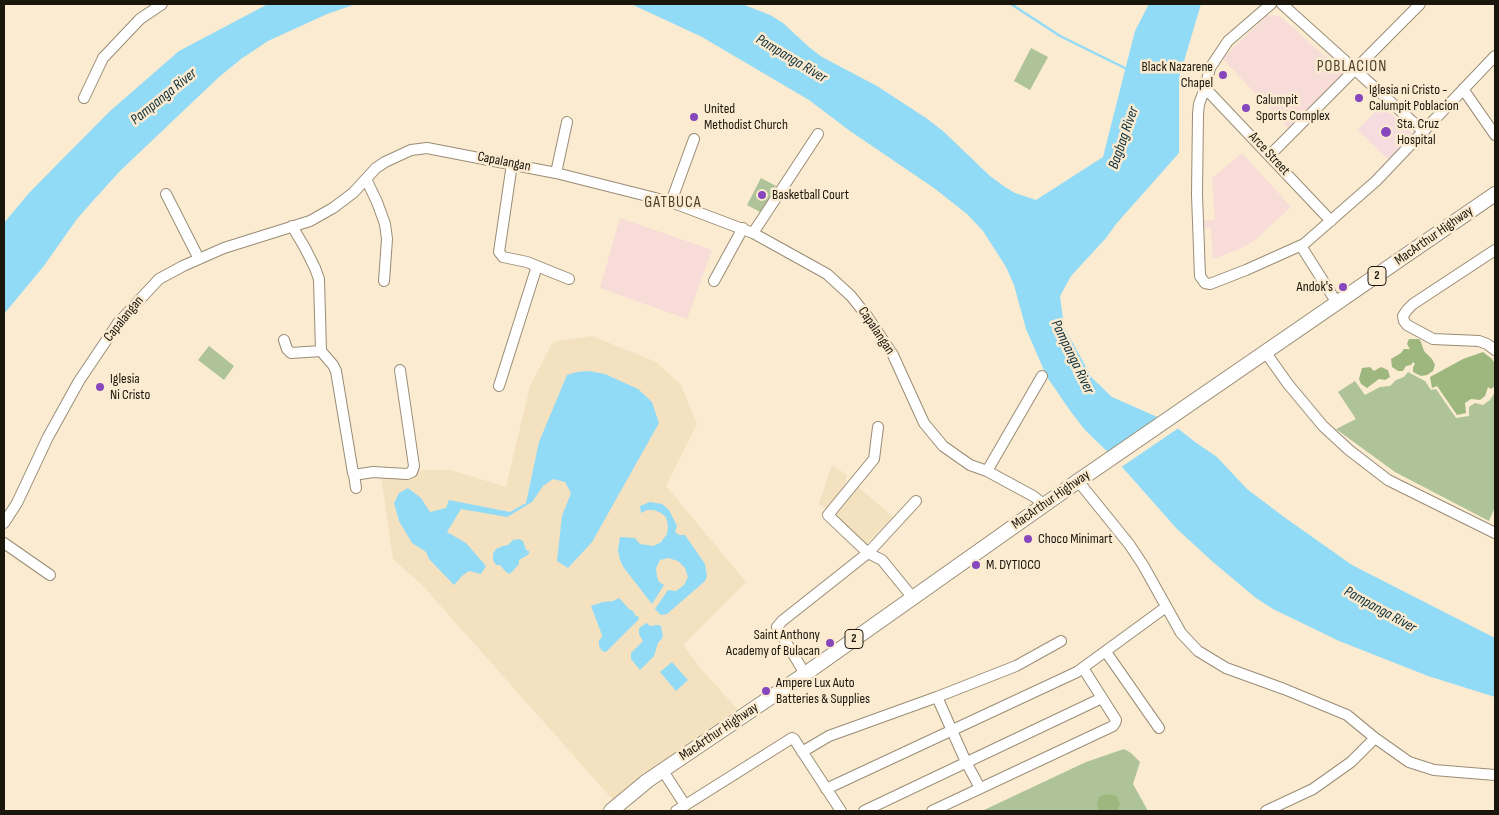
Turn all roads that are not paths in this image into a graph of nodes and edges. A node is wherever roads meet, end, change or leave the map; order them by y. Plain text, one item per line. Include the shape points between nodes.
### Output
1 (162, 4) edge
2 (1271, 4) edge
3 (1282, 4) edge
4 (1420, 4) edge
5 (1495, 56) edge
6 (1354, 69) junction
7 (1205, 88) junction
8 (1463, 89) junction
9 (84, 98) dead end
10 (567, 122) dead end
11 (1424, 132) junction
12 (818, 134) dead end
13 (1495, 135) edge
14 (694, 138) dead end
15 (1270, 155) junction
16 (512, 164) junction
17 (556, 173) junction
18 (366, 179) junction
19 (166, 194) dead end
20 (1495, 194) edge
21 (671, 202) junction
22 (1332, 221) junction
23 (292, 226) junction
24 (743, 228) junction
25 (753, 233) junction
26 (1301, 246) junction
27 (1495, 250) edge
28 (199, 258) junction
29 (536, 266) junction
30 (569, 279) dead end
31 (384, 281) dead end
32 (714, 281) dead end
33 (1337, 303) junction
34 (284, 340) dead end
35 (1495, 350) edge
36 (321, 351) junction
37 (1262, 355) junction
38 (400, 370) dead end
39 (1042, 376) dead end
40 (499, 386) dead end
41 (878, 427) dead end
42 (987, 471) junction
43 (354, 475) junction
44 (1078, 481) junction
45 (356, 488) dead end
46 (916, 501) dead end
47 (1045, 505) junction
48 (4, 523) edge
49 (1495, 533) edge
50 (4, 543) edge
51 (868, 552) junction
52 (50, 575) dead end
53 (913, 598) junction
54 (1166, 607) junction
55 (1060, 641) dead end
56 (1106, 652) junction
57 (1083, 668) junction
58 (805, 674) junction
59 (937, 697) junction
60 (1102, 698) junction
61 (1159, 728) dead end
62 (952, 730) junction
63 (1375, 738) junction
64 (802, 752) junction
65 (966, 762) junction
66 (663, 770) junction
67 (1495, 774) edge
68 (980, 788) junction
69 (826, 789) junction
70 (685, 805) junction
71 (611, 811) edge
72 (676, 811) edge
73 (841, 811) edge
74 (864, 811) edge
75 (932, 811) edge
76 (1266, 811) edge

1 - 9 street via 140,19 103,58
2 - 7 street via 1228,41 1210,68
3 - 6 street
4 - 6 street
5 - 8 street
6 - 11 street
6 - 15 street
7 - 15 street, Arce Street
7 - 26 street via 1198,114 1200,276 1210,284
8 - 11 street
8 - 13 street
10 - 17 street
11 - 22 street
12 - 25 street
14 - 21 street
15 - 22 street, Arce Street
16 - 17 street, Capalangan
16 - 18 street, Capalangan via 428,148 411,150 385,162
16 - 29 street via 498,252 503,257
17 - 21 street, Capalangan
18 - 23 street, Capalangan via 332,208
18 - 31 street via 385,224
19 - 28 street
20 - 33 highway, MacArthur Highway / 2
21 - 24 street, Capalangan
22 - 26 street
23 - 28 street, Capalangan
23 - 36 street via 318,279
24 - 25 street, Capalangan
24 - 32 street
25 - 42 street, Capalangan via 827,274 851,296 892,355 924,423 943,446 970,465
26 - 33 street
27 - 35 street via 1413,304 1403,316 1407,325 1433,339 1479,341
28 - 48 street, Capalangan via 159,279 118,322 79,381
29 - 30 street
29 - 40 street
33 - 37 highway, MacArthur Highway / 2
34 - 36 street via 291,353
36 - 43 street via 336,371
37 - 44 highway, MacArthur Highway / 2
37 - 49 street via 1323,426 1388,480
38 - 43 street via 414,466 412,472
39 - 42 street
41 - 51 street via 874,459 828,516
42 - 47 street, Capalangan
43 - 45 street
44 - 47 highway, MacArthur Highway / 2
44 - 54 street via 1144,565
46 - 51 street
47 - 53 highway, MacArthur Highway / 2
50 - 52 street
51 - 53 street via 882,560
51 - 58 street via 777,627
53 - 58 highway, MacArthur Highway / 2
54 - 56 street
54 - 63 street via 1181,633 1198,651 1226,668 1347,715
55 - 59 street via 1016,666
56 - 57 street
56 - 61 street
57 - 60 street
57 - 62 street
58 - 66 highway, MacArthur Highway / 2
59 - 62 street
59 - 64 street via 829,736
60 - 65 street
60 - 68 street via 1116,720 1113,726
62 - 65 street
62 - 69 street
63 - 67 street via 1409,762 1434,770
63 - 76 street via 1351,762 1313,789
64 - 69 street
64 - 70 street via 792,738
65 - 68 street
65 - 74 street
66 - 70 street
66 - 71 highway, MacArthur Highway / 2
68 - 75 street
69 - 73 street
70 - 72 street

